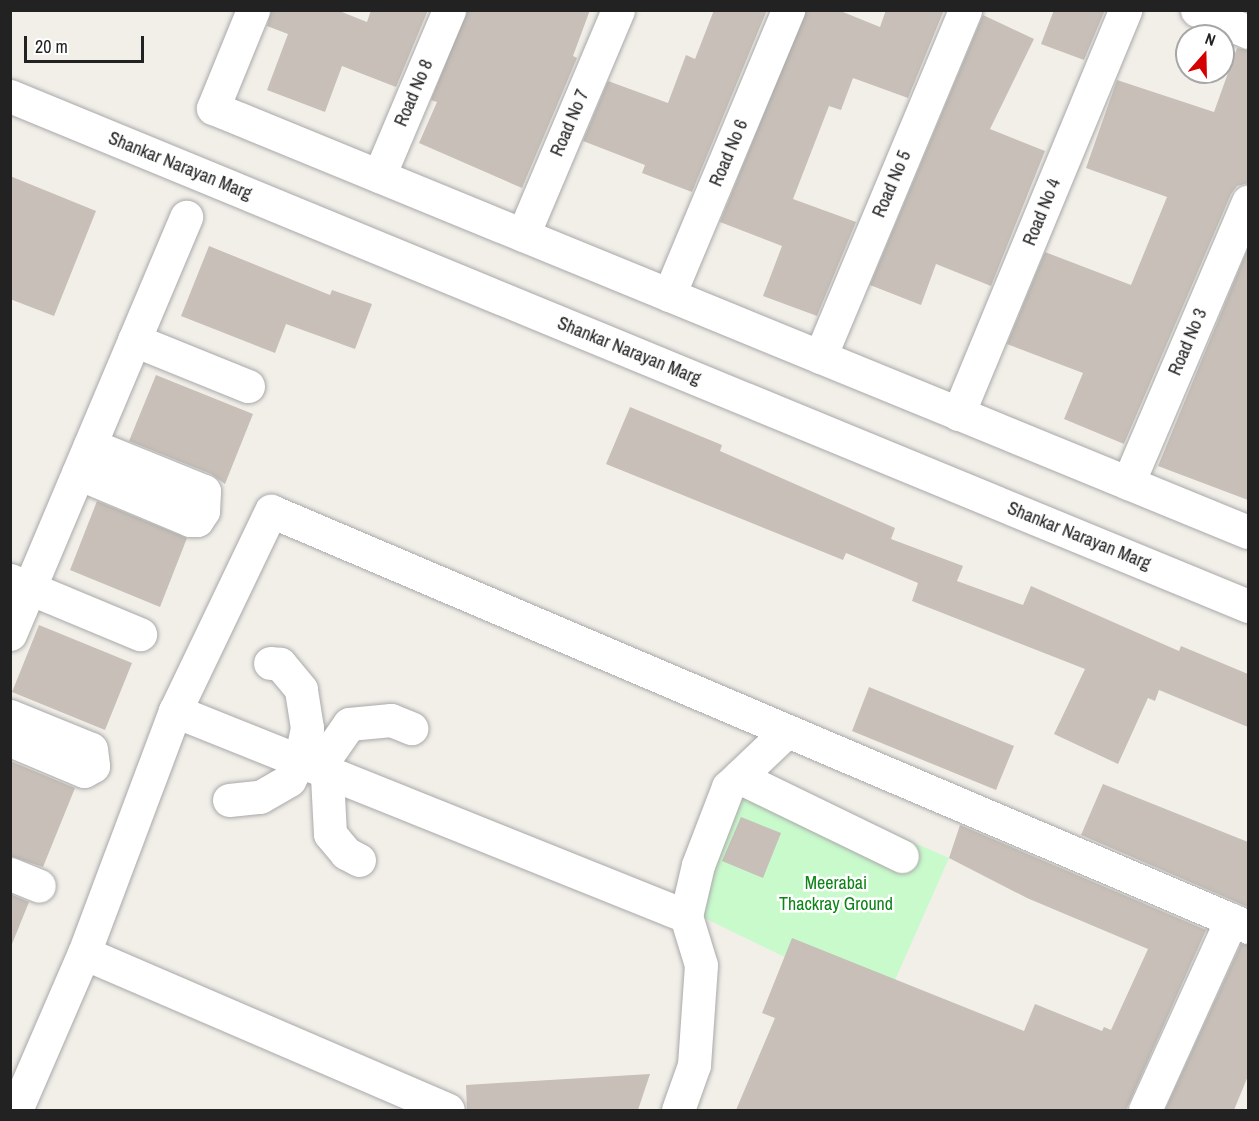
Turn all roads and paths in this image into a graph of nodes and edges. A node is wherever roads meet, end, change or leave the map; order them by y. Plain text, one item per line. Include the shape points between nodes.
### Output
1 (253, 10) edge
2 (449, 10) edge
3 (618, 10) edge
4 (788, 10) edge
5 (965, 10) edge
6 (1125, 10) edge
7 (1197, 10) edge
8 (1248, 32) edge
9 (10, 96) edge
10 (187, 169) junction
11 (379, 176) junction
12 (1248, 201) edge
13 (186, 217) dead end
14 (523, 235) junction
15 (669, 295) junction
16 (134, 339) junction
17 (820, 357) junction
18 (248, 386) dead end
19 (958, 414) junction
20 (1128, 483) junction
21 (1248, 532) edge
22 (17, 581) edge
23 (1248, 606) edge
24 (10, 634) edge
25 (140, 634) dead end
26 (270, 663) dead end
27 (175, 711) junction
28 (10, 716) edge
29 (411, 728) dead end
30 (787, 731) junction
31 (10, 740) edge
32 (312, 766) junction
33 (739, 777) junction
34 (229, 800) dead end
35 (902, 856) dead end
36 (360, 861) dead end
37 (686, 916) junction
38 (1240, 923) edge
39 (84, 953) junction
40 (16, 1110) edge
41 (448, 1110) edge
42 (678, 1110) edge
43 (1145, 1110) edge

1 - 11 street via 213,108
2 - 11 street, Road No 8
3 - 14 street, Road No 7
4 - 15 street, Road No 6
5 - 17 street, Road No 5
6 - 19 street, Road No 4
7 - 8 street
9 - 10 street, Shankar Narayan Marg
10 - 22 street
10 - 23 street, Shankar Narayan Marg
11 - 14 street
12 - 20 street, Road No 3
13 - 16 street
14 - 15 street
15 - 17 street
16 - 18 street
16 - 22 street via 84,459
17 - 19 street
19 - 20 street
20 - 21 street
22 - 24 street
22 - 25 street
26 - 32 street via 280,664 301,689
27 - 30 street via 271,511
27 - 32 street
27 - 39 street
28 - 31 street via 91,749 93,766 84,771
29 - 32 street via 391,720 349,724
30 - 33 street
30 - 38 street
32 - 34 street via 260,797
32 - 36 street via 330,834 346,854
32 - 37 street
33 - 35 street
33 - 37 street via 728,787 698,865
37 - 42 street via 701,965 694,1065
38 - 43 street
39 - 40 street
39 - 41 street

